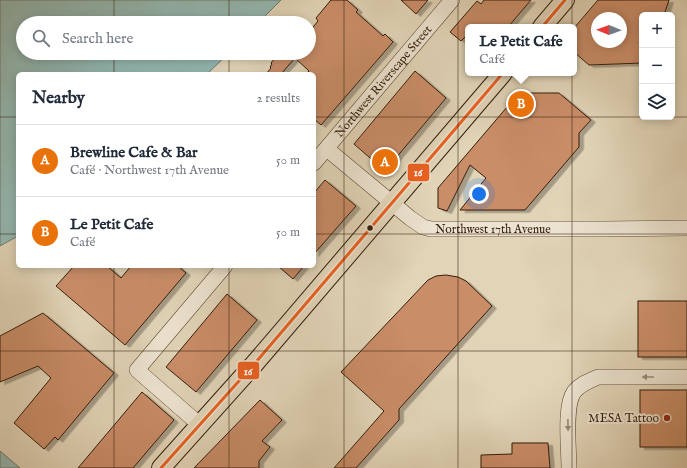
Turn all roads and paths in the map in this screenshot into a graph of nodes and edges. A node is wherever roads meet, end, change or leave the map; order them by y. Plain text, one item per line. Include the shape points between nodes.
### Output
1 (452, 0) edge
2 (565, 0) edge
3 (545, 24) edge
4 (500, 76) edge
5 (327, 149) junction
6 (316, 161) edge
7 (392, 203) junction
8 (687, 228) edge
9 (223, 268) edge
10 (687, 377) edge
11 (200, 425) junction
12 (161, 468) edge
13 (569, 468) edge

1 - 5 street, Northwest Riverscape Street
2 - 3 main road
4 - 7 main road
5 - 6 street, Northwest Riverscape Street
5 - 7 street, Northwest 17th Avenue
7 - 8 street, Northwest 17th Avenue via 423,227 439,230
7 - 11 main road
9 - 11 street via 137,370
10 -> 13 street via 598,377 577,388 571,398 569,409
11 - 12 main road

